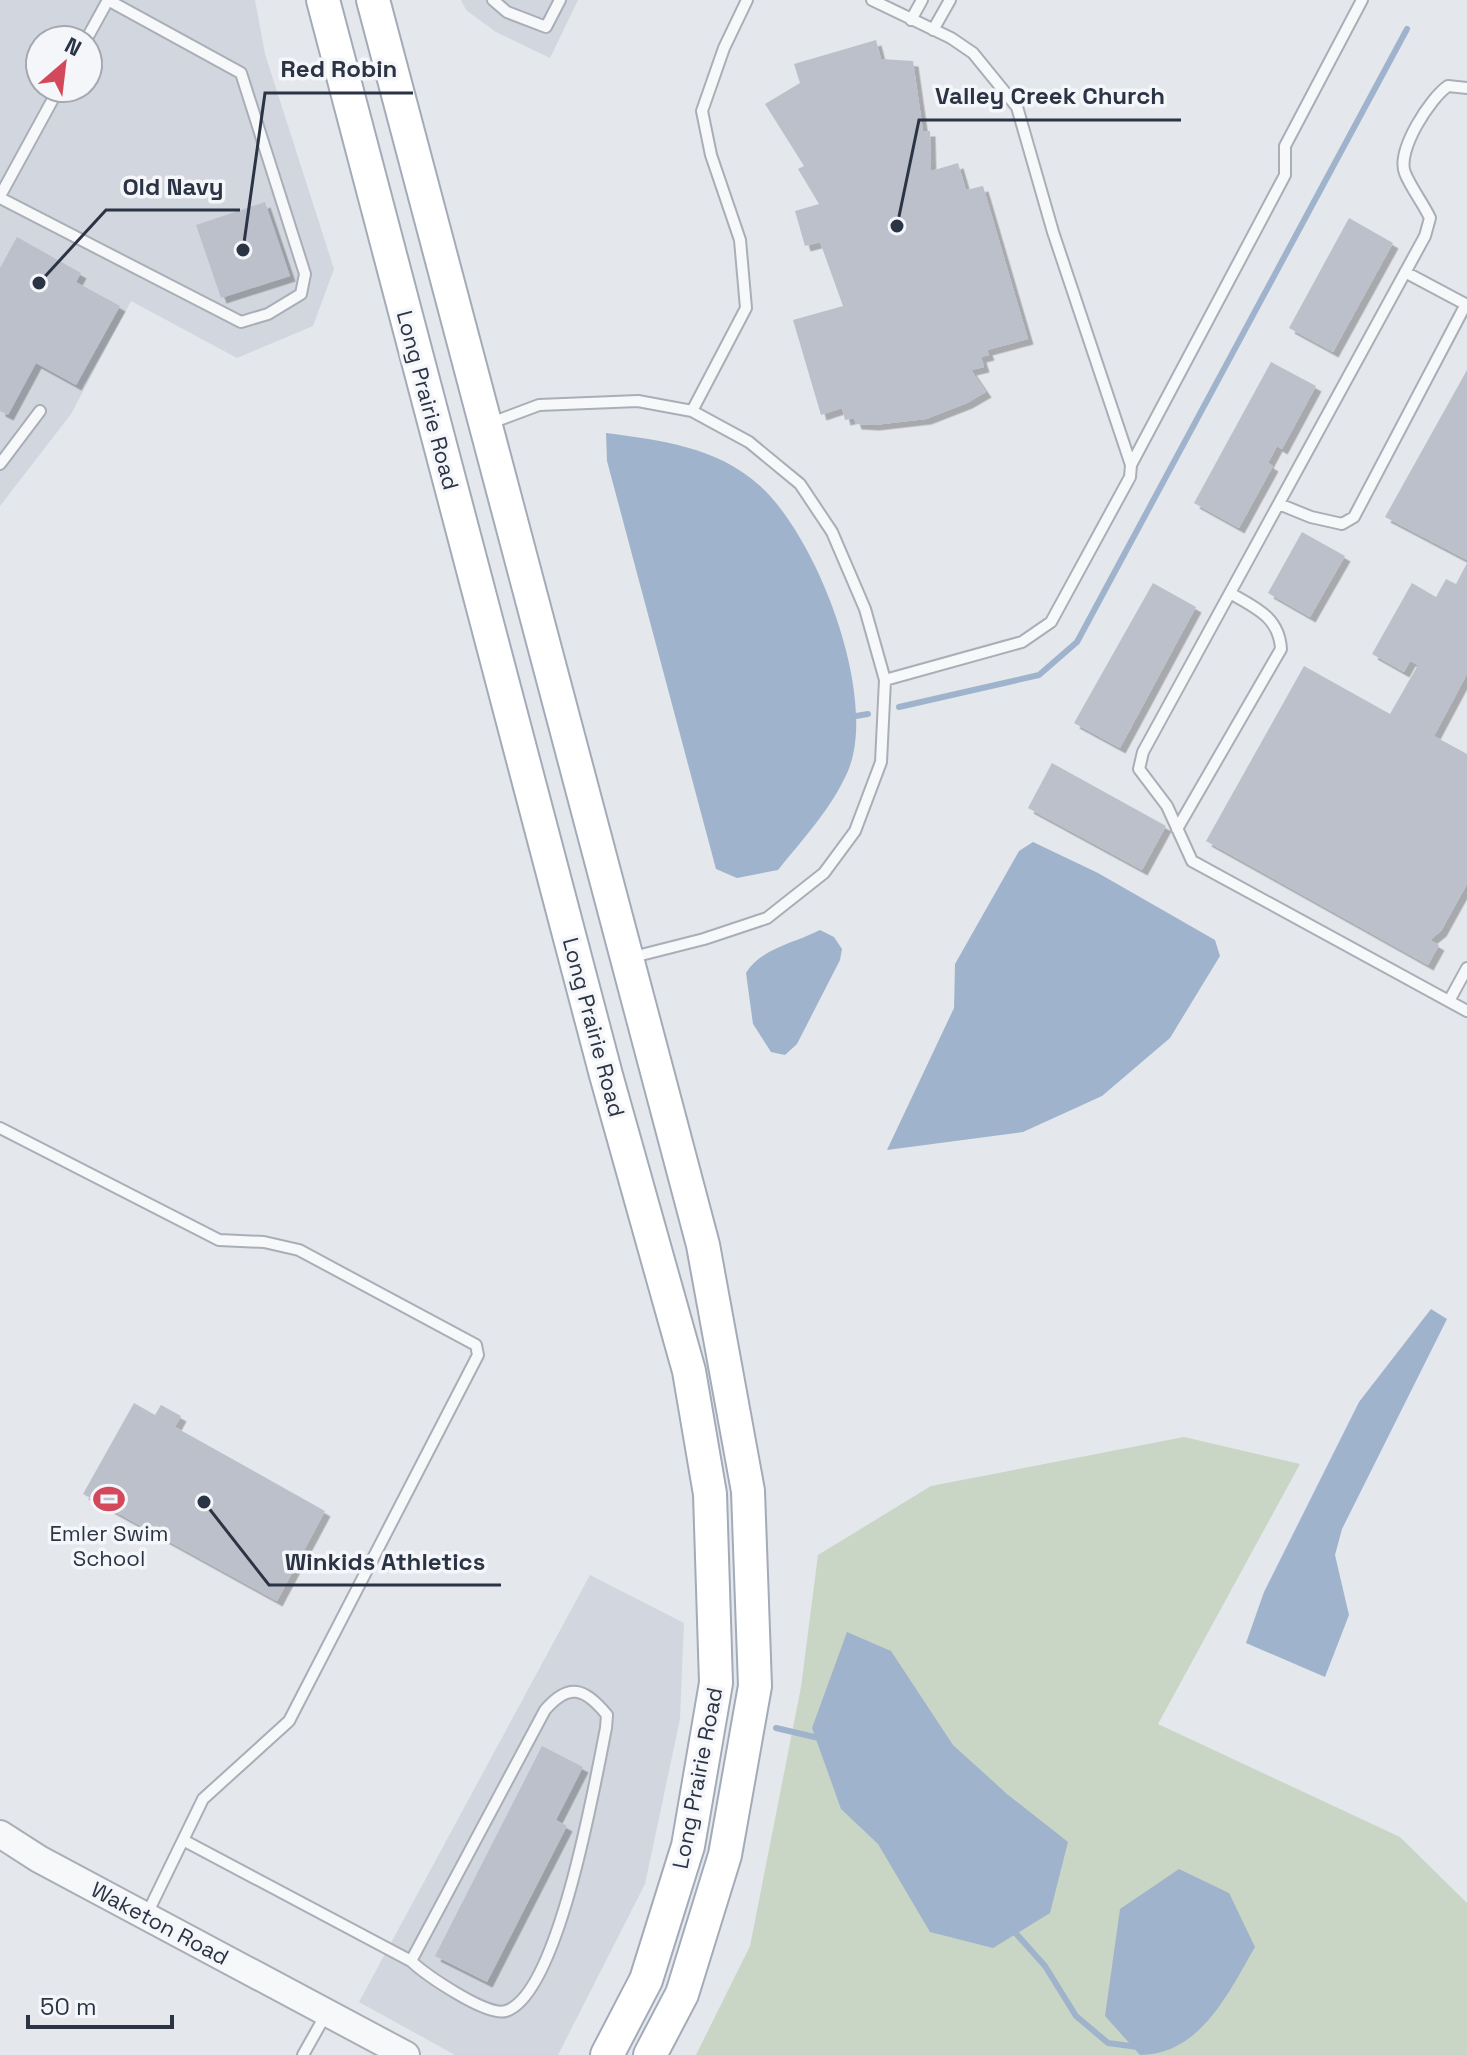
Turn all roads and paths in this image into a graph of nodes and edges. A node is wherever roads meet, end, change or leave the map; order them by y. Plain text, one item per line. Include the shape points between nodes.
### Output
1 (108, 0) edge
2 (323, 0) edge
3 (373, 0) edge
4 (493, 0) edge
5 (560, 0) edge
6 (747, 0) edge
7 (872, 0) edge
8 (922, 0) edge
9 (950, 0) edge
10 (1362, 0) edge
11 (911, 20) junction
12 (95, 24) edge
13 (933, 30) junction
14 (1467, 88) edge
15 (50, 104) edge
16 (0, 197) edge
17 (1405, 272) junction
18 (1466, 305) edge
19 (40, 411) dead end
20 (692, 411) junction
21 (485, 425) junction
22 (0, 464) edge
23 (1131, 465) junction
24 (1279, 504) junction
25 (1230, 593) junction
26 (885, 680) junction
27 (1177, 829) junction
28 (627, 959) junction
29 (1467, 968) edge
30 (578, 970) junction
31 (1449, 1001) junction
32 (1467, 1011) edge
33 (0, 1128) edge
34 (0, 1834) edge
35 (183, 1840) junction
36 (146, 1916) junction
37 (411, 1961) junction
38 (327, 2013) junction
39 (303, 2055) edge
40 (406, 2055) edge
41 (607, 2055) edge
42 (650, 2055) edge

1 - 12 lane
1 - 16 lane via 241,73 305,274 301,294 268,314 241,322
2 - 30 main road, Long Prairie Road
3 - 21 main road, Long Prairie Road
4 - 5 lane via 507,12 546,27
6 - 20 lane via 702,111 740,240 746,308
7 - 11 lane
8 - 11 lane
9 - 13 lane
10 - 23 lane via 1285,146 1285,175
11 - 13 lane
13 - 23 lane via 973,53 1017,107
14 - 17 lane via 1448,86 1431,98 1402,158 1430,218
15 - 16 lane
17 - 18 lane
17 - 24 lane
18 - 24 lane via 1354,517 1342,524
19 - 22 lane
20 - 21 lane via 638,401 539,405
20 - 26 lane via 749,442 800,484 832,532 865,609
21 - 28 main road, Long Prairie Road
23 - 26 lane via 1130,477 1051,622 1022,642
24 - 25 lane
25 - 27 lane via 1143,752 1139,769
25 - 27 lane via 1274,622 1281,649
26 - 28 lane via 881,762 855,831 824,873 767,918
27 - 31 lane via 1192,861
28 - 30 main road
28 - 42 main road, Long Prairie Road via 703,1245 726,1362 748,1491 755,1686 725,1855 682,1994
29 - 31 lane
30 - 41 main road, Long Prairie Road via 689,1371 710,1494 716,1683 688,1846 646,1980
31 - 32 lane
33 - 35 lane via 219,1240 299,1250 476,1345 478,1355 289,1721 203,1799
34 - 36 street, Waketon Road
35 - 36 lane
35 - 37 lane
36 - 38 street, Waketon Road
37 - 37 lane via 427,1976 490,2010 503,2012 519,2005 568,1904 606,1728 607,1715 585,1694 558,1695 545,1710
38 - 39 lane
38 - 40 street, Waketon Road

